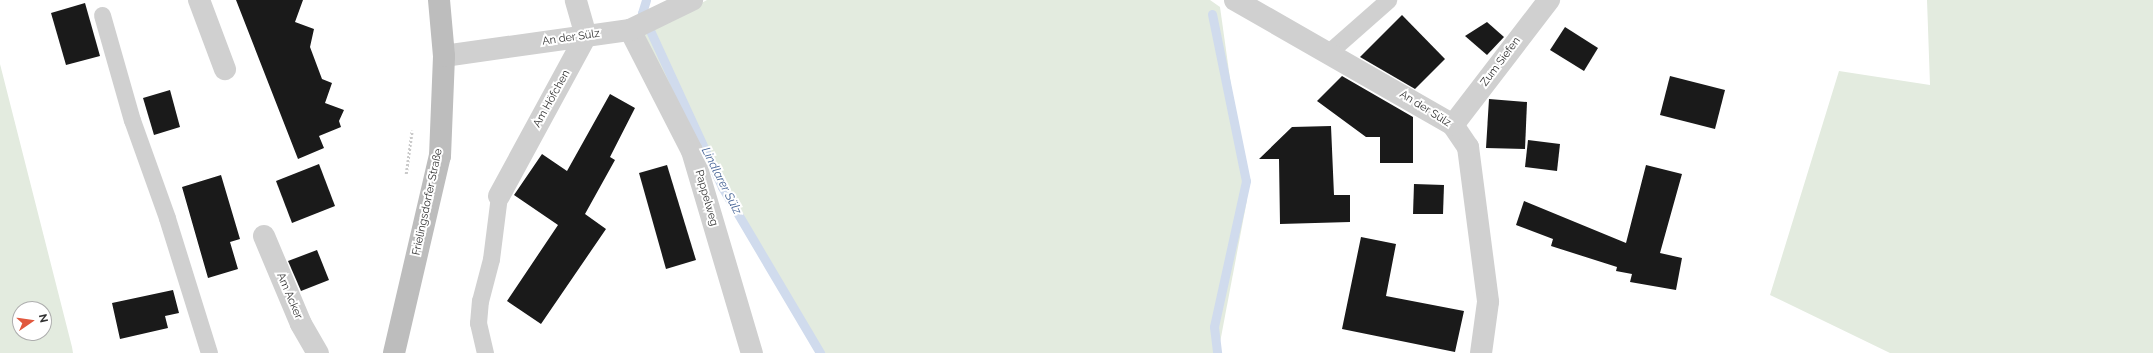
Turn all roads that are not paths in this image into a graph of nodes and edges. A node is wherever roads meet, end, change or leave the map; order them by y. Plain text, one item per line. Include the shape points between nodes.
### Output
1 (199, 0) edge
2 (439, 0) edge
3 (576, 0) edge
4 (692, 0) edge
5 (1235, 0) edge
6 (1388, 0) edge
7 (1549, 0) edge
8 (102, 15) dead end
9 (630, 30) junction
10 (586, 36) junction
11 (1329, 52) junction
12 (444, 56) junction
13 (225, 69) dead end
14 (1453, 125) junction
15 (499, 196) joint
16 (264, 236) dead end
17 (209, 353) edge
18 (318, 353) edge
19 (394, 353) edge
20 (485, 353) edge
21 (752, 353) edge
22 (1481, 353) edge

1 - 13 street
2 - 12 main road, Frielingsdorfer Straße
3 - 10 street
4 - 9 street, An der Sülz
5 - 11 street, An der Sülz
6 - 11 lane
7 - 14 street, Zum Siefen
8 - 17 lane via 132,120 167,218
9 - 10 street, An der Sülz
9 - 21 street, Pappelweg via 692,151
10 - 12 street, An der Sülz
10 - 15 street, Am Höfchen
11 - 14 street, An der Sülz
12 - 19 main road, Frielingsdorfer Straße via 440,156
14 - 22 street, An der Sülz via 1468,148 1488,302
15 - 20 lane via 491,259 479,308 480,342
16 - 18 street, Am Acker via 301,324

